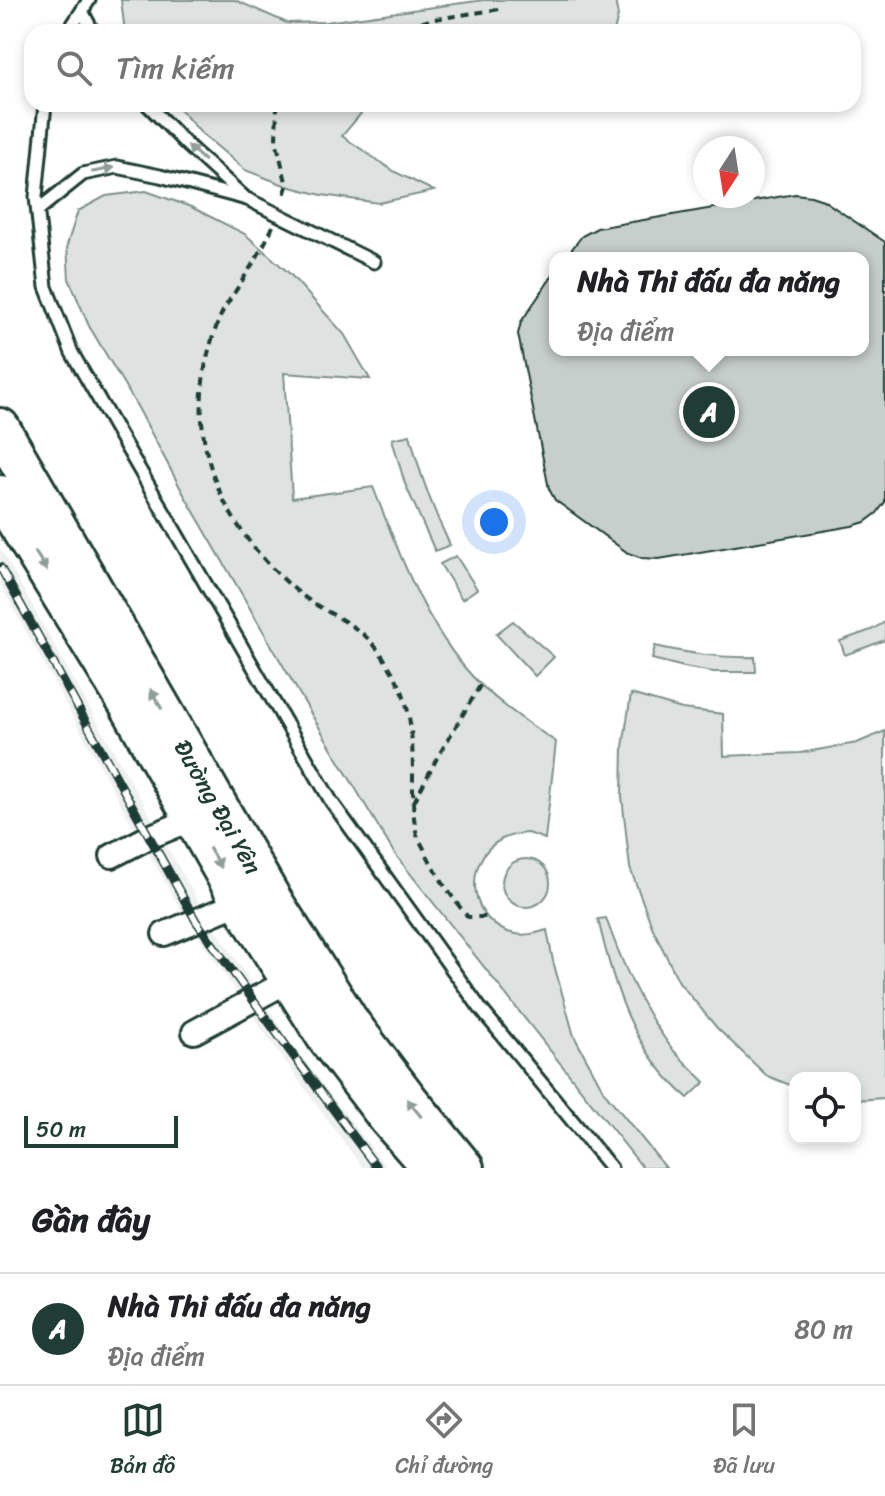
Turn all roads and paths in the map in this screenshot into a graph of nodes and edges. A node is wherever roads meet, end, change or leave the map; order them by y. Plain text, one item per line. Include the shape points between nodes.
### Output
1 (86, 5) edge
2 (500, 9) dead end
3 (73, 24) edge
4 (418, 24) edge
5 (44, 112) edge
6 (155, 112) edge
7 (277, 112) edge
8 (247, 199) junction
9 (38, 210) junction
10 (278, 215) junction
11 (374, 262) dead end
12 (0, 428) edge
13 (0, 495) edge
14 (481, 684) dead end
15 (413, 804) junction
16 (193, 819) junction
17 (112, 856) dead end
18 (241, 902) junction
19 (486, 917) dead end
20 (164, 934) dead end
21 (290, 980) junction
22 (194, 1032) dead end
23 (432, 1168) edge
24 (464, 1168) edge
25 (611, 1168) edge

1 - 3 lane
2 - 4 path
5 - 9 lane
8 -> 6 lane
7 - 10 path via 276,140 287,186
9 -> 8 lane via 83,174 117,167
8 - 10 lane
9 - 25 lane via 46,287 72,353 331,801 480,1008
10 - 11 lane
10 - 15 path via 208,347 201,433 229,513 250,542 301,595 365,636 401,688 413,757
24 -> 12 highway, Đường Đại Yên via 366,1046 272,900
13 -> 16 highway, Đường Đại Yên
14 - 15 path
15 - 19 path via 417,835 452,898 468,917
16 - 17 street
16 -> 18 highway, Đường Đại Yên
18 - 20 street
18 - 21 highway, Đường Đại Yên
21 - 22 street
21 - 23 highway, Đường Đại Yên via 355,1077

